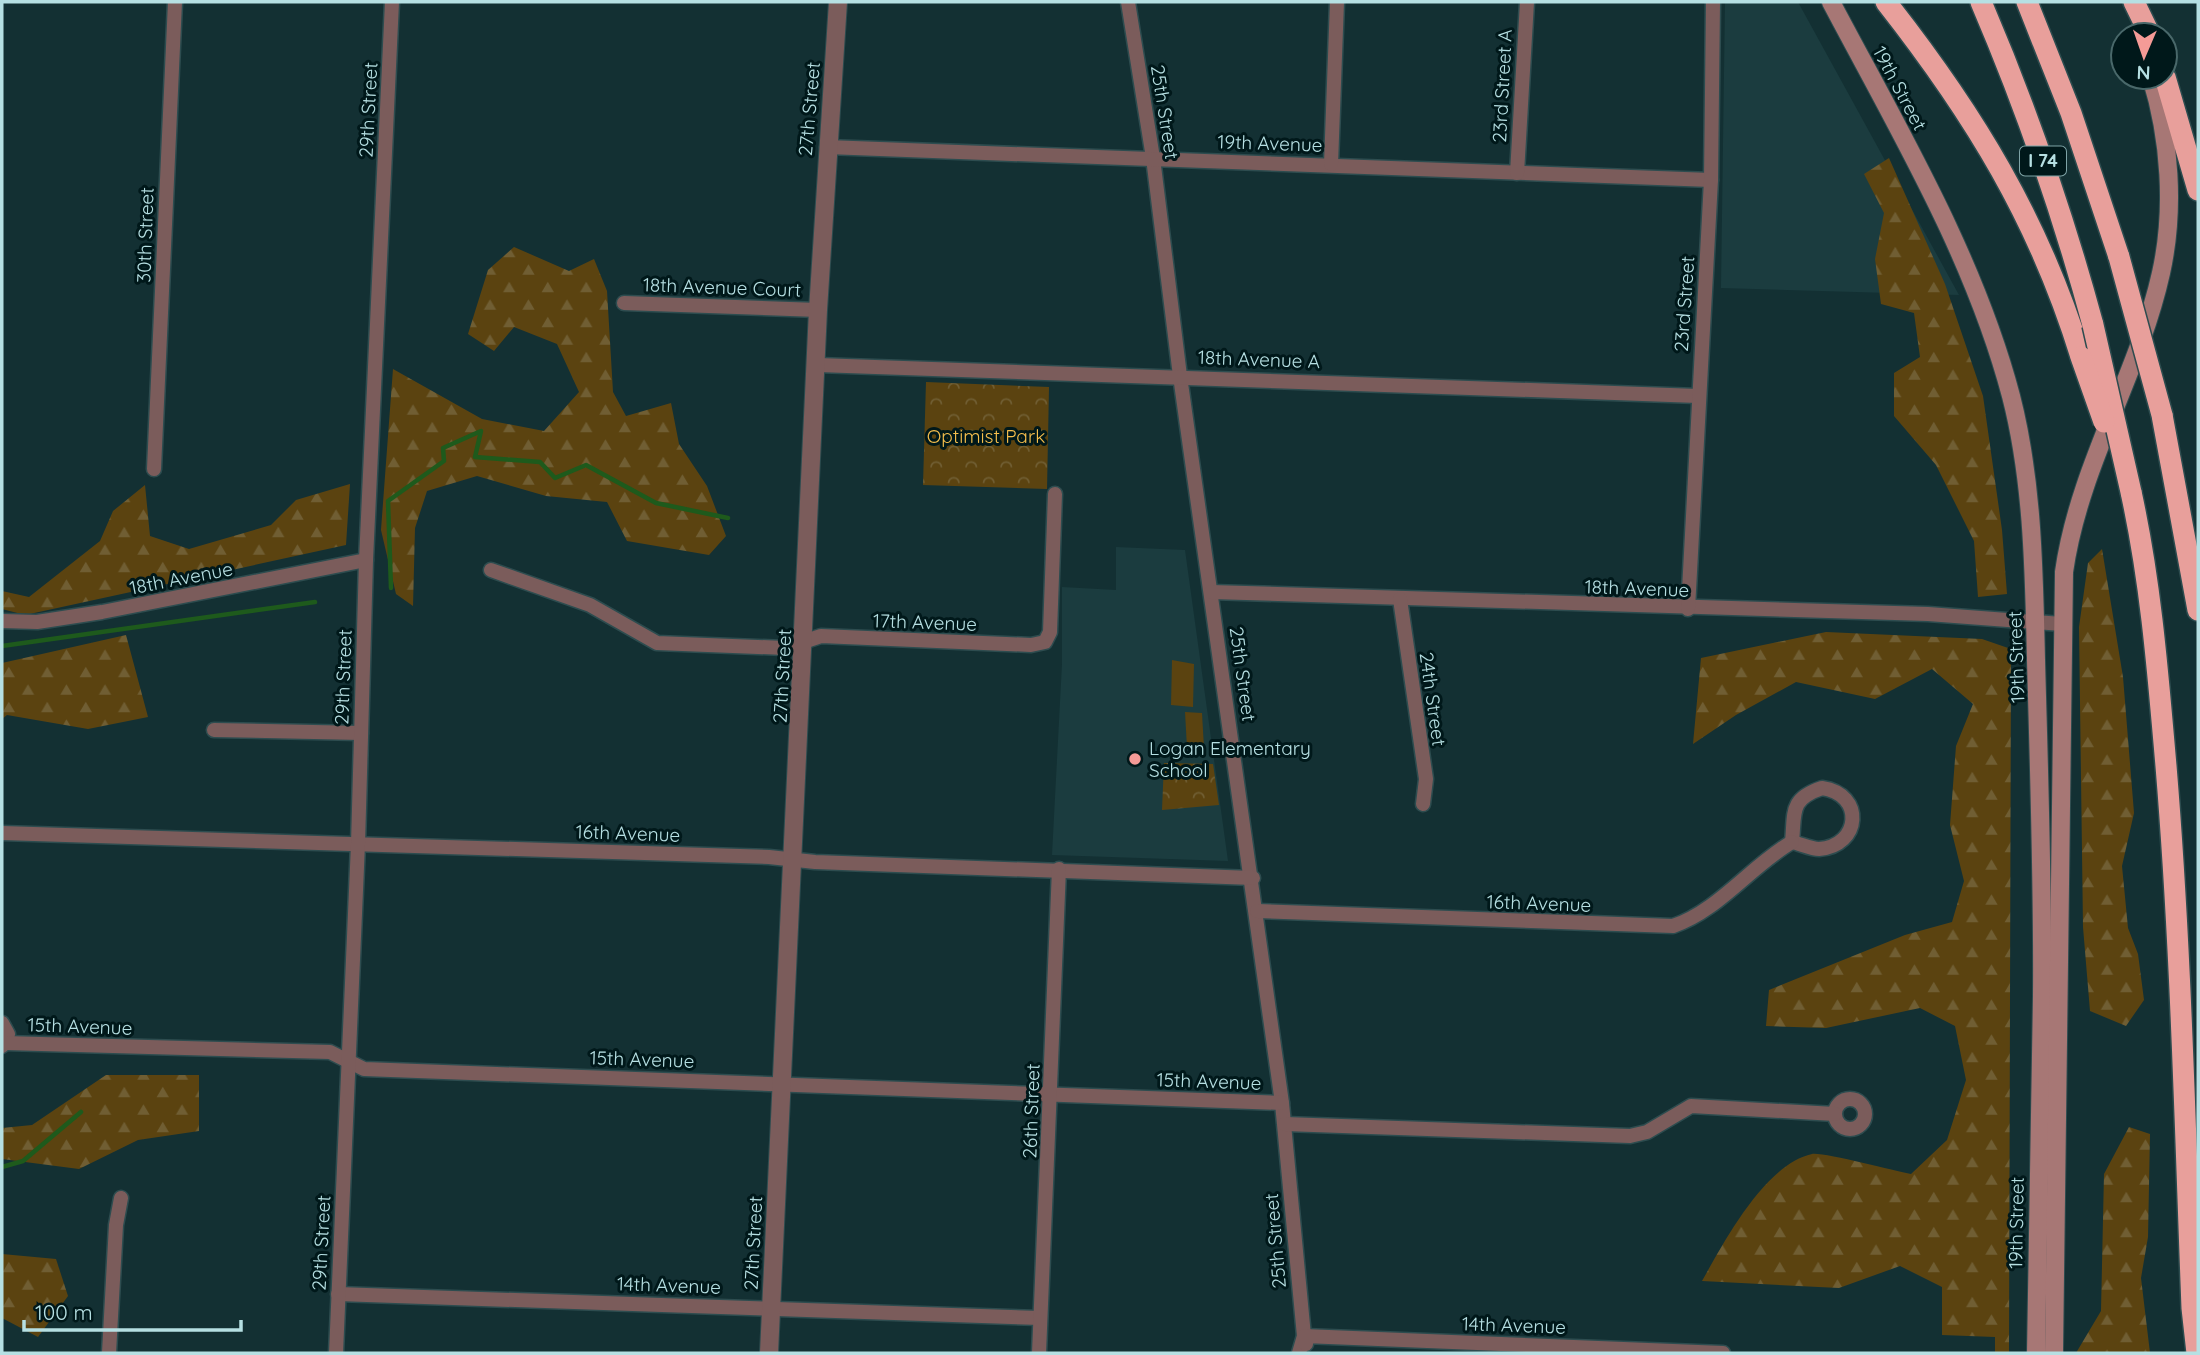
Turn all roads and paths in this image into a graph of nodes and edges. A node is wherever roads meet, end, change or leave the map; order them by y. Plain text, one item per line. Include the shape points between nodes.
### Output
1 (174, 2) edge
2 (392, 2) edge
3 (838, 2) edge
4 (1128, 2) edge
5 (1336, 2) edge
6 (1527, 2) edge
7 (1713, 2) edge
8 (1832, 2) edge
9 (1886, 2) edge
10 (1981, 2) edge
11 (2027, 2) edge
12 (2132, 2) edge
13 (2136, 21) edge
14 (2142, 21) edge
15 (2155, 91) edge
16 (2169, 91) edge
17 (827, 147) junction
18 (1153, 158) junction
19 (1331, 164) junction
20 (1517, 173) junction
21 (1712, 180) junction
22 (2198, 190) edge
23 (624, 303) dead end
24 (818, 310) junction
25 (818, 365) junction
26 (1180, 376) junction
27 (1698, 396) junction
28 (154, 469) dead end
29 (2132, 492) junction
30 (1055, 494) dead end
31 (366, 560) junction
32 (491, 569) dead end
33 (1211, 592) junction
34 (1400, 599) junction
35 (1688, 609) junction
36 (2198, 610) edge
37 (2, 621) edge
38 (2036, 621) junction
39 (2062, 624) junction
40 (805, 642) junction
41 (214, 730) dead end
42 (361, 733) junction
43 (1423, 804) dead end
44 (2, 833) edge
45 (1792, 842) junction
46 (358, 844) junction
47 (793, 860) junction
48 (1059, 869) junction
49 (1253, 878) junction
50 (1257, 911) junction
51 (2, 1023) edge
52 (3, 1044) edge
53 (348, 1062) junction
54 (781, 1083) junction
55 (1050, 1096) junction
56 (1282, 1102) junction
57 (1835, 1114) dead end
58 (1285, 1124) junction
59 (121, 1198) dead end
60 (338, 1294) junction
61 (771, 1308) junction
62 (1040, 1318) junction
63 (1304, 1336) junction
64 (109, 1353) edge
65 (336, 1353) edge
66 (769, 1353) edge
67 (1039, 1353) edge
68 (1299, 1353) edge
69 (1308, 1353) edge
70 (1723, 1353) edge
71 (2036, 1353) edge
72 (2054, 1353) edge
73 (2197, 1353) edge

1 - 28 street, 30th Street
2 - 31 street, 29th Street
3 - 17 street, 27th Street
4 - 18 street, 25th Street
5 - 19 street
6 - 20 street, 23rd Street A
7 - 21 street, 23rd Street
8 - 38 main road, 19th Street via 1953,238 1996,346 2025,474
9 - 29 highway, bridge via 1941,72 2046,256
10 - 29 highway, I 74, bridge via 2046,171 2093,325
11 - 36 highway, I 74, bridge via 2071,113 2119,257 2162,415
12 - 13 main road
12 - 14 highway
15 - 39 main road, 19th Street via 2168,186 2161,271 2076,509 2064,572
16 - 22 highway
17 - 18 street, 19th Avenue
17 - 24 street, 27th Street
18 - 19 street, 19th Avenue
18 - 26 street, 25th Street
19 - 20 street, 19th Avenue
20 - 21 street, 19th Avenue
21 - 27 street, 23rd Street
23 - 24 street, 18th Avenue Court
24 - 25 street, 27th Street
25 - 26 street, 18th Avenue A
25 - 40 street, 27th Street
26 - 27 street, 18th Avenue A
26 - 33 street, 25th Street
27 - 35 street, 23rd Street
29 - 73 highway, I 74 via 2157,646 2175,881
30 - 40 street, 17th Avenue via 1050,632 1045,642 821,636
31 - 37 street, 18th Avenue via 103,612 37,622
31 - 42 street, 29th Street
32 - 40 street, 17th Avenue via 590,605 657,643 785,648
33 - 34 street, 18th Avenue
33 - 49 street, 25th Street
34 - 35 street, 18th Avenue
34 - 43 street, 24th Street via 1426,779
35 - 38 street, 18th Avenue
38 - 39 street, 18th Avenue
38 - 71 main road, 19th Street via 2042,999
39 - 72 main road, 19th Street
40 - 47 street, 27th Street
41 - 42 street
42 - 46 street, 29th Street
44 - 46 street, 16th Avenue
45 - 45 street via 1815,849 1838,843 1853,820 1851,806 1836,790 1808,792 1796,806
45 - 50 street, 16th Avenue via 1693,918 1673,926
46 - 47 street, 16th Avenue
46 - 53 street, 29th Street
47 - 48 street, 16th Avenue
47 - 54 street, 27th Street
48 - 49 street, 16th Avenue
48 - 55 street, 26th Street
49 - 50 street, 25th Street
50 - 56 street, 25th Street
51 - 52 street, 15th Avenue via 8,1034
52 - 53 street, 15th Avenue via 330,1052
53 - 54 street, 15th Avenue via 364,1069
53 - 60 street, 29th Street
54 - 55 street, 15th Avenue
54 - 61 street, 27th Street
55 - 56 street, 15th Avenue
55 - 62 street, 26th Street
56 - 58 street, 25th Street
57 - 58 street via 1691,1106 1647,1132 1630,1136
58 - 63 street, 25th Street
59 - 64 street
60 - 61 street, 14th Avenue
60 - 65 street, 29th Street
61 - 62 street, 14th Avenue
61 - 66 street, 27th Street
62 - 67 street, 26th Street
63 - 68 street, 25th Street
63 - 69 street
63 - 70 street, 14th Avenue

